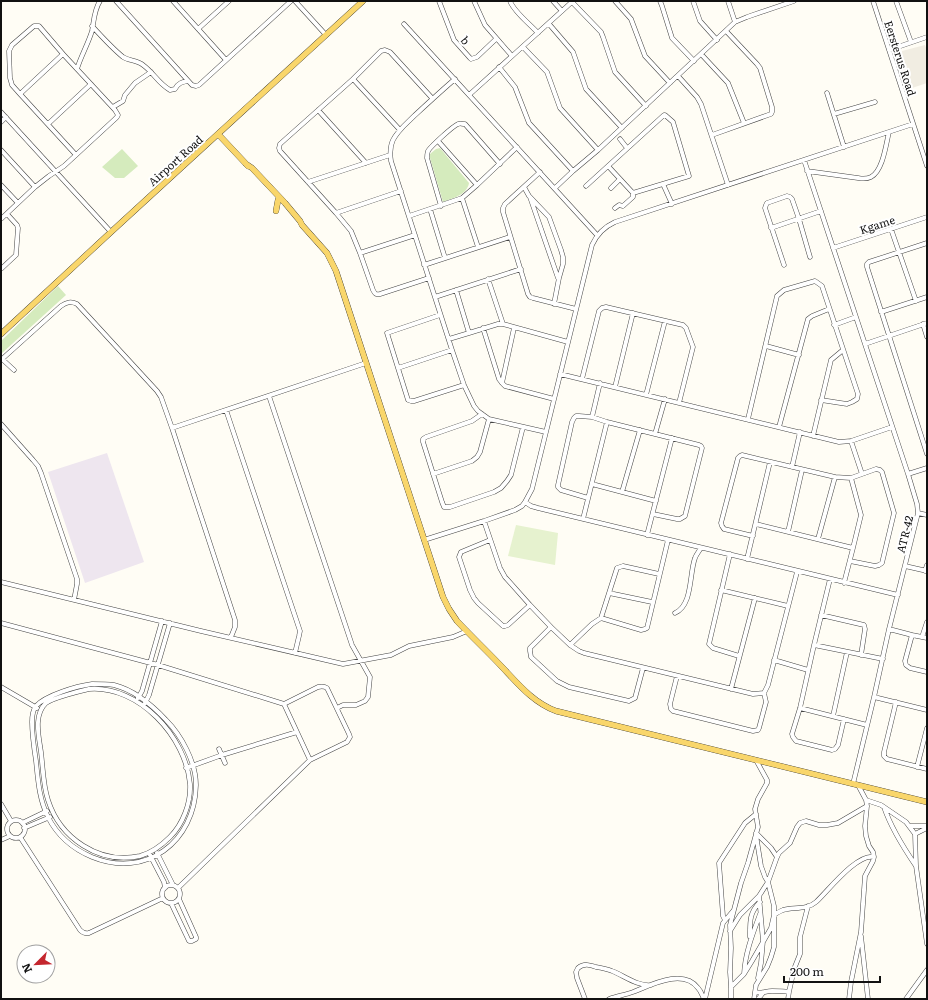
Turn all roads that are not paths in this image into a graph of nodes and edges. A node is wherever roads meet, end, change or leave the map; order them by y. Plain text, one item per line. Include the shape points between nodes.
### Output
1 (100, 1) edge
2 (116, 1) edge
3 (173, 1) edge
4 (229, 1) edge
5 (291, 1) edge
6 (295, 1) edge
7 (363, 1) edge
8 (439, 1) edge
9 (474, 1) edge
10 (510, 1) edge
11 (553, 1) edge
12 (615, 1) edge
13 (660, 1) edge
14 (693, 1) edge
15 (728, 1) edge
16 (794, 1) edge
17 (873, 1) edge
18 (896, 1) edge
19 (573, 2) edge
20 (562, 11) junction
21 (736, 22) junction
22 (404, 24) dead end
23 (549, 24) junction
24 (92, 26) junction
25 (198, 29) junction
26 (726, 31) junction
27 (538, 33) junction
28 (326, 35) junction
29 (496, 38) junction
30 (927, 38) edge
31 (717, 40) junction
32 (911, 42) junction
33 (523, 46) junction
34 (889, 50) junction
35 (63, 54) junction
36 (701, 54) junction
37 (512, 56) junction
38 (226, 60) junction
39 (694, 61) junction
40 (500, 67) junction
41 (77, 69) junction
42 (151, 72) junction
43 (678, 76) junction
44 (353, 79) junction
45 (455, 79) junction
46 (188, 81) junction
47 (670, 83) junction
48 (91, 84) junction
49 (827, 93) dead end
50 (20, 94) junction
51 (469, 95) junction
52 (432, 98) junction
53 (875, 102) dead end
54 (646, 106) junction
55 (113, 107) junction
56 (318, 110) junction
57 (1, 112) edge
58 (834, 114) junction
59 (6, 117) junction
60 (1, 122) edge
61 (744, 123) junction
62 (48, 124) junction
63 (913, 124) junction
64 (622, 128) junction
65 (400, 130) junction
66 (888, 132) junction
67 (218, 134) junction
68 (712, 135) junction
69 (620, 139) dead end
70 (438, 141) junction
71 (517, 147) junction
72 (844, 147) junction
73 (627, 148) junction
74 (598, 150) junction
75 (1, 152) edge
76 (76, 155) junction
77 (390, 156) junction
78 (804, 160) junction
79 (366, 163) junction
80 (246, 164) junction
81 (500, 164) junction
82 (608, 166) junction
83 (927, 166) edge
84 (55, 171) junction
85 (573, 171) junction
86 (807, 171) junction
87 (540, 172) junction
88 (620, 179) junction
89 (308, 182) junction
90 (663, 184) junction
91 (1, 185) edge
92 (477, 185) junction
93 (586, 186) dead end
94 (728, 186) junction
95 (35, 187) junction
96 (524, 187) junction
97 (554, 188) junction
98 (610, 188) dead end
99 (401, 191) junction
100 (633, 194) junction
101 (529, 196) junction
102 (462, 198) junction
103 (278, 200) junction
104 (18, 204) junction
105 (672, 204) junction
106 (441, 206) junction
107 (615, 208) dead end
108 (286, 209) junction
109 (430, 209) junction
110 (821, 211) junction
111 (336, 213) junction
112 (7, 214) junction
113 (409, 216) junction
114 (927, 217) edge
115 (1, 219) edge
116 (799, 219) junction
117 (302, 225) junction
118 (771, 228) junction
119 (891, 229) junction
120 (111, 232) junction
121 (415, 235) junction
122 (597, 235) junction
123 (510, 237) junction
124 (927, 243) edge
125 (478, 247) junction
126 (833, 248) junction
127 (900, 252) junction
128 (360, 253) junction
129 (810, 257) dead end
130 (445, 258) junction
131 (424, 265) junction
132 (784, 265) dead end
133 (521, 269) junction
134 (1, 270) edge
135 (429, 278) junction
136 (558, 278) junction
137 (488, 279) junction
138 (456, 290) junction
139 (435, 297) junction
140 (927, 297) edge
141 (916, 301) junction
142 (554, 304) junction
143 (576, 309) junction
144 (829, 309) junction
145 (881, 312) junction
146 (633, 313) junction
147 (440, 315) junction
148 (856, 317) junction
149 (665, 322) junction
150 (503, 324) junction
151 (925, 324) edge
152 (834, 325) junction
153 (483, 328) junction
154 (514, 328) junction
155 (470, 332) junction
156 (1, 334) edge
157 (889, 336) junction
158 (927, 337) edge
159 (449, 339) junction
160 (568, 342) junction
161 (865, 344) junction
162 (766, 346) junction
163 (452, 350) junction
164 (843, 350) junction
165 (799, 355) junction
166 (2, 359) edge
167 (366, 363) junction
168 (398, 368) junction
169 (14, 370) dead end
170 (560, 374) junction
171 (582, 379) junction
172 (502, 383) junction
173 (600, 383) junction
174 (464, 385) junction
175 (615, 387) junction
176 (646, 394) junction
177 (269, 396) junction
178 (554, 399) junction
179 (664, 399) junction
180 (821, 400) junction
181 (679, 403) junction
182 (226, 410) junction
183 (482, 414) junction
184 (592, 417) junction
185 (489, 419) junction
186 (748, 419) junction
187 (608, 422) junction
188 (1, 424) edge
189 (523, 427) junction
190 (779, 427) junction
191 (892, 427) junction
192 (172, 428) junction
193 (640, 430) junction
194 (546, 432) junction
195 (800, 432) junction
196 (655, 434) junction
197 (813, 436) junction
198 (672, 438) junction
199 (851, 441) junction
200 (927, 454) edge
201 (770, 462) junction
202 (792, 467) junction
203 (927, 468) edge
204 (802, 470) junction
205 (433, 474) junction
206 (862, 474) junction
207 (908, 474) junction
208 (835, 477) junction
209 (851, 478) junction
210 (592, 484) junction
211 (622, 492) junction
212 (588, 498) junction
213 (656, 501) junction
214 (525, 502) junction
215 (918, 513) junction
216 (653, 514) junction
217 (927, 515) edge
218 (583, 519) junction
219 (484, 521) junction
220 (756, 524) junction
221 (788, 532) junction
222 (647, 535) junction
223 (753, 536) junction
224 (818, 539) junction
225 (424, 540) junction
226 (490, 540) junction
227 (668, 540) junction
228 (701, 548) junction
229 (853, 548) junction
230 (730, 554) junction
231 (747, 559) junction
232 (850, 561) junction
233 (927, 565) edge
234 (905, 566) junction
235 (926, 571) edge
236 (797, 572) junction
237 (659, 574) junction
238 (830, 579) junction
239 (1, 582) edge
240 (844, 583) junction
241 (721, 590) junction
242 (610, 593) junction
243 (898, 595) junction
244 (755, 598) junction
245 (74, 600) junction
246 (652, 602) junction
247 (530, 605) junction
248 (788, 606) junction
249 (675, 613) dead end
250 (821, 615) junction
251 (601, 618) junction
252 (162, 621) junction
253 (927, 622) edge
254 (1, 623) edge
255 (170, 623) junction
256 (551, 627) junction
257 (889, 629) junction
258 (467, 631) junction
259 (912, 635) junction
260 (231, 637) junction
261 (922, 637) junction
262 (927, 638) edge
263 (570, 645) junction
264 (814, 645) junction
265 (847, 652) junction
266 (295, 653) junction
267 (861, 654) junction
268 (739, 656) junction
269 (883, 659) junction
270 (774, 660) junction
271 (360, 661) junction
272 (150, 663) junction
273 (158, 665) junction
274 (643, 668) junction
275 (808, 670) junction
276 (927, 672) edge
277 (677, 676) junction
278 (1, 687) edge
279 (731, 689) junction
280 (764, 693) junction
281 (139, 697) junction
282 (874, 697) junction
283 (146, 701) junction
284 (136, 702) junction
285 (896, 702) junction
286 (284, 704) junction
287 (143, 706) junction
288 (35, 707) junction
289 (337, 708) junction
290 (800, 708) junction
291 (42, 710) junction
292 (927, 710) edge
293 (833, 716) junction
294 (844, 719) junction
295 (867, 725) junction
296 (927, 728) edge
297 (297, 732) junction
298 (219, 749) dead end
299 (222, 756) junction
300 (310, 760) junction
301 (756, 760) junction
302 (225, 763) dead end
303 (193, 766) junction
304 (917, 767) junction
305 (186, 768) junction
306 (927, 769) edge
307 (855, 784) junction
308 (866, 800) junction
309 (927, 802) edge
310 (1, 804) edge
311 (867, 806) junction
312 (883, 807) junction
313 (52, 809) junction
314 (46, 812) junction
315 (756, 814) junction
316 (54, 815) junction
317 (49, 818) junction
318 (11, 821) junction
319 (22, 823) junction
320 (910, 826) junction
321 (927, 827) edge
322 (7, 828) junction
323 (24, 828) junction
324 (1, 831) edge
325 (755, 833) junction
326 (915, 834) junction
327 (10, 836) junction
328 (20, 836) junction
329 (1, 840) edge
330 (155, 849) junction
331 (148, 853) junction
332 (158, 855) junction
333 (777, 857) junction
334 (874, 857) junction
335 (152, 858) junction
336 (916, 866) junction
337 (768, 882) junction
338 (173, 885) junction
339 (165, 888) junction
340 (178, 888) junction
341 (759, 896) junction
342 (163, 898) junction
343 (179, 899) junction
344 (760, 902) junction
345 (171, 903) junction
346 (808, 906) junction
347 (734, 910) junction
348 (761, 912) junction
349 (774, 915) junction
350 (725, 920) junction
351 (730, 932) junction
352 (860, 932) junction
353 (926, 933) edge
354 (750, 939) junction
355 (763, 941) junction
356 (927, 944) edge
357 (927, 970) edge
358 (744, 974) junction
359 (651, 985) junction
360 (756, 985) junction
361 (731, 987) junction
362 (755, 992) junction
363 (789, 992) junction
364 (763, 993) junction
365 (585, 999) edge
366 (609, 999) edge
367 (704, 999) edge
368 (731, 999) edge
369 (754, 999) edge
370 (758, 999) edge
371 (788, 999) edge
372 (850, 999) edge
373 (868, 999) edge
374 (906, 999) edge

1 - 24 street
2 - 46 street
3 - 25 street
4 - 25 street
5 - 38 street
6 - 28 street
7 - 28 main road, Airport Road
8 - 29 street, b via 454,40 471,59 477,57
9 - 29 street via 485,25
10 - 27 street via 513,8
11 - 20 street
12 - 47 street via 632,21 645,56
13 - 39 street via 672,38
14 - 31 street via 700,21
15 - 21 street
16 - 21 street
17 - 34 street, Eersterus Road
18 - 32 street
19 - 20 street
19 - 54 street via 601,32 615,72
20 - 23 street
21 - 26 street
22 - 45 street
23 - 27 street
23 - 64 street via 573,52 586,89
24 - 41 street
24 - 42 street via 124,57 140,62
25 - 38 street
26 - 31 street
26 - 61 street via 757,64 772,107 771,114
27 - 33 street
28 - 67 main road, Airport Road
29 - 37 street
30 - 32 street
31 - 36 street
32 - 34 street
33 - 37 street
33 - 74 street via 548,72 559,107
34 - 63 street, Eersterus Road
35 - 41 street
35 - 50 street
35 - 50 street via 36,25 12,45 9,51 11,82
36 - 39 street
36 - 61 street via 728,83
37 - 40 street
38 - 46 street via 198,86
39 - 43 street
40 - 51 street
40 - 85 street via 516,87 529,123
41 - 48 street
42 - 46 street via 170,90
42 - 55 street via 135,83 125,95 123,102
43 - 47 street
43 - 68 street via 700,101
44 - 52 street via 385,50
44 - 56 street
44 - 65 street
45 - 51 street
45 - 52 street
47 - 54 street
48 - 55 street
48 - 62 street
49 - 58 street
50 - 62 street
51 - 71 street
52 - 65 street
53 - 58 street
54 - 64 street
55 - 76 street via 117,117
56 - 79 street
56 - 89 street via 278,148
57 - 59 street
58 - 72 street
59 - 60 street
59 - 84 street
61 - 68 street
62 - 76 street
63 - 66 street
63 - 83 street, Eersterus Road
64 - 74 street
65 - 77 street via 393,140
66 - 72 street
66 - 86 street via 882,159 872,177 866,179
67 - 80 main road
67 - 120 main road, Airport Road
68 - 94 street
69 - 73 street
70 - 81 street via 456,125 465,124
70 - 92 street
70 - 106 street via 428,150 427,158
71 - 81 street
71 - 87 street
72 - 78 street
73 - 82 street
73 - 90 street via 664,115 672,121 689,175
74 - 85 street
75 - 95 street
76 - 84 street
77 - 79 street
77 - 99 street
78 - 86 street, ATR-42
78 - 94 street
79 - 89 street
80 - 103 main road
80 - 117 main road via 285,202
81 - 92 street
82 - 88 street
82 - 93 street
84 - 95 street
84 - 120 street
85 - 97 street
86 - 110 street, ATR-42
87 - 96 street
87 - 97 street
88 - 98 street
88 - 100 street
89 - 111 street
90 - 100 street
90 - 105 street
91 - 104 street
92 - 102 street
94 - 105 street
95 - 104 street
96 - 101 street
96 - 123 street via 503,208
97 - 122 street
99 - 111 street
99 - 113 street
100 - 107 street via 623,206
101 - 136 street
101 - 136 street via 552,221 563,257
102 - 106 street
102 - 125 street
103 - 108 main road
103 - 108 main road via 276,211
104 - 112 street
105 - 122 street via 615,222
106 - 109 street
108 - 117 main road
109 - 113 street
109 - 130 street
110 - 116 street
110 - 126 street, ATR-42
111 - 128 street via 351,231
112 - 115 street
112 - 134 street via 18,228 17,252
113 - 121 street
114 - 119 street, Kgame
116 - 118 street
116 - 118 street via 792,199 787,196 766,205
116 - 129 street
117 - 167 main road via 332,261
118 - 132 street
119 - 126 street, Kgame
119 - 127 street
120 - 156 main road, Airport Road
121 - 128 street
121 - 131 street
122 - 143 street via 592,245
123 - 125 street
123 - 133 street
124 - 127 street
125 - 130 street
126 - 148 street, ATR-42
127 - 141 street
127 - 145 street via 870,262 866,267
128 - 135 street via 374,294
130 - 131 street
131 - 135 street
133 - 137 street
133 - 142 street via 530,297
135 - 139 street
136 - 142 street
137 - 138 street
137 - 150 street
138 - 139 street
138 - 155 street
139 - 147 street
140 - 141 street
141 - 145 street
142 - 143 street
143 - 160 street
144 - 152 street
144 - 162 street via 822,286 815,281 784,290 777,296
144 - 165 street via 808,319
145 - 157 street
146 - 149 street
146 - 171 street via 606,307 599,311
146 - 175 street
147 - 159 street
147 - 168 street via 388,332
148 - 152 street
148 - 161 street, ATR-42
149 - 176 street
149 - 181 street via 685,326 693,345
150 - 153 street
150 - 154 street
151 - 157 street
151 - 158 street
152 - 164 street
153 - 155 street
153 - 172 street
154 - 160 street
154 - 172 street
155 - 159 street
157 - 161 street
157 - 200 street
159 - 163 street
160 - 170 street
161 - 191 street, ATR-42
162 - 165 street
162 - 186 street
163 - 168 street
163 - 174 street
164 - 180 street via 831,360
164 - 180 street via 858,394 857,399 847,404
165 - 190 street
166 - 169 street
166 - 192 street via 61,306 73,302 159,394
167 - 177 street
167 - 225 main road
168 - 174 street via 408,400 411,401
170 - 171 street
170 - 178 street
171 - 173 street
172 - 178 street
173 - 175 street
173 - 184 street
174 - 183 street via 474,406
175 - 176 street
176 - 179 street
177 - 182 street
177 - 271 street via 352,645
178 - 194 street
179 - 181 street
179 - 196 street
180 - 197 street
181 - 186 street
182 - 192 street
182 - 266 street via 300,631
183 - 185 street
183 - 205 street via 424,439 422,442
184 - 187 street
184 - 212 street via 574,418 558,485 561,490
185 - 189 street
185 - 205 street via 477,457
186 - 190 street
187 - 193 street
187 - 210 street
188 - 245 street via 38,466 41,473 77,579
189 - 194 street
189 - 205 street via 511,475 501,488 494,492 444,507
190 - 195 street
191 - 199 street
191 - 207 street, ATR-42
192 - 260 street via 235,620
193 - 196 street
193 - 211 street
194 - 214 street via 532,489
195 - 197 street
195 - 202 street
196 - 198 street
197 - 199 street via 839,442
198 - 213 street
198 - 216 street via 697,444 702,448 685,516 677,519
199 - 206 street
201 - 202 street
201 - 220 street
201 - 223 street via 742,455 738,457 721,524 724,529
202 - 204 street
203 - 207 street
204 - 208 street
204 - 221 street
206 - 209 street
206 - 232 street via 881,470 893,508 893,516 882,563 875,566
207 - 215 street, ATR-42
208 - 209 street
208 - 224 street
209 - 229 street via 861,515
210 - 211 street
210 - 212 street
211 - 213 street
212 - 218 street
213 - 216 street
214 - 218 street via 531,506
214 - 219 street via 515,510
215 - 217 street
215 - 234 street, ATR-42
216 - 222 street
218 - 222 street
219 - 225 street
219 - 226 street
220 - 221 street
220 - 223 street
221 - 224 street
222 - 227 street
223 - 231 street
224 - 229 street
225 - 258 main road via 443,597 457,621
226 - 247 street via 502,573
226 - 247 street via 461,552 459,557 474,598 503,626 508,625
227 - 228 street
227 - 237 street
228 - 230 street
228 - 249 street via 695,559 686,601 680,611
229 - 232 street
230 - 231 street
230 - 241 street
231 - 236 street
232 - 240 street
233 - 235 street
234 - 235 street
234 - 243 street, ATR-42
236 - 238 street
236 - 248 street
237 - 242 street via 620,566 616,570
237 - 246 street
238 - 240 street
238 - 250 street
239 - 245 street
240 - 243 street
241 - 244 street
241 - 268 street via 709,644 713,648
242 - 246 street
242 - 251 street
243 - 257 street, ATR-42
244 - 248 street
244 - 268 street
245 - 252 street
246 - 251 street via 646,629 641,630
247 - 256 street
248 - 270 street
250 - 264 street
250 - 267 street via 864,625
251 - 263 street
252 - 255 street
252 - 272 street
253 - 261 street
254 - 272 street
255 - 260 street
255 - 273 street
256 - 263 street
256 - 274 street via 530,648 531,657 569,687 631,701 635,698
257 - 259 street
257 - 269 street, ATR-42
258 - 271 street via 453,637 409,646 391,655
258 - 301 main road via 524,690 548,708
259 - 261 street
259 - 276 street via 906,665
260 - 266 street
261 - 262 street
263 - 274 street via 584,653
264 - 265 street
264 - 275 street
265 - 267 street
265 - 293 street
266 - 271 street via 343,664
267 - 269 street
268 - 279 street
269 - 282 street, ATR-42
270 - 275 street
270 - 280 street
271 - 289 street via 370,677 368,697 356,705 343,705
272 - 273 street
272 - 281 street
273 - 283 street
273 - 286 street
274 - 277 street
275 - 290 street
277 - 279 street
277 - 280 street via 670,704 673,711 753,731 759,728 766,702
278 - 288 street
279 - 280 street via 753,694
281 - 283 street
281 - 284 street
281 - 288 street via 116,686 92,684 50,696
282 - 285 street
282 - 295 street, ATR-42
283 - 287 street
283 - 303 street via 176,732
284 - 287 street
284 - 291 street via 120,693 98,689 54,699 46,703
285 - 292 street
285 - 304 street via 884,756
286 - 289 street via 322,686 327,688
286 - 297 street
287 - 305 street via 168,730
288 - 291 street
288 - 314 street via 32,714 32,732 40,796
289 - 300 street via 349,734 349,740
290 - 293 street
290 - 294 street via 792,734 796,741 835,749
291 - 313 street via 39,715 38,732 45,790
293 - 294 street
294 - 295 street
295 - 307 street, ATR-42
296 - 304 street
297 - 299 street
297 - 300 street
298 - 299 street
299 - 302 street
299 - 303 street
300 - 340 street
301 - 307 main road
301 - 315 street via 767,783 758,799
303 - 305 street
303 - 332 street via 196,784 191,814 178,837
304 - 306 street
305 - 330 street via 190,786 186,810 175,832
307 - 308 street
307 - 309 main road
308 - 311 street
308 - 312 street
310 - 318 street
311 - 333 street via 833,825 819,825 806,821 800,823 790,844
311 - 334 street via 864,826
312 - 320 street
312 - 336 street via 887,819
313 - 314 street
313 - 316 street
314 - 317 street
314 - 319 street
315 - 325 street via 758,827
315 - 350 street via 745,823 719,863
316 - 317 street
316 - 331 street via 65,831 98,854 119,857
317 - 323 street
317 - 335 street via 64,839 85,854 110,862 126,863
318 - 319 street via 17,820
318 - 322 street
319 - 323 street
320 - 321 street
320 - 326 street
321 - 326 street
322 - 324 street
322 - 327 street
323 - 328 street
325 - 333 street
325 - 337 street via 761,866
325 - 347 street
326 - 336 street
327 - 328 street
327 - 329 street
328 - 342 street via 82,933 89,933
330 - 331 street
330 - 332 street
331 - 335 street
332 - 335 street
332 - 338 street
333 - 337 street
334 - 346 street via 868,856 858,862 817,901
334 - 352 street via 865,876
335 - 339 street
336 - 353 street
337 - 341 street
337 - 349 street
338 - 339 street
338 - 340 street
339 - 342 street
340 - 343 street
341 - 344 street
341 - 351 street via 740,915
342 - 345 street
343 - 345 street
343 - 345 street via 196,937 192,941 189,941
344 - 348 street
344 - 354 street via 752,911
346 - 349 street via 781,911
346 - 363 street via 800,937 800,954
347 - 350 street
347 - 351 street
348 - 354 street
348 - 355 street
349 - 355 street via 771,928
349 - 360 street via 774,947 767,967
350 - 367 street
351 - 361 street
352 - 372 street
352 - 373 street
353 - 356 street
354 - 358 street
355 - 358 street
355 - 360 street
357 - 374 street
358 - 361 street
359 - 365 street via 612,971 583,965 578,968 576,975
359 - 366 street
359 - 367 street via 682,979 693,983
360 - 362 street
361 - 368 street
362 - 364 street
362 - 369 street
363 - 364 street
363 - 371 street
364 - 370 street

